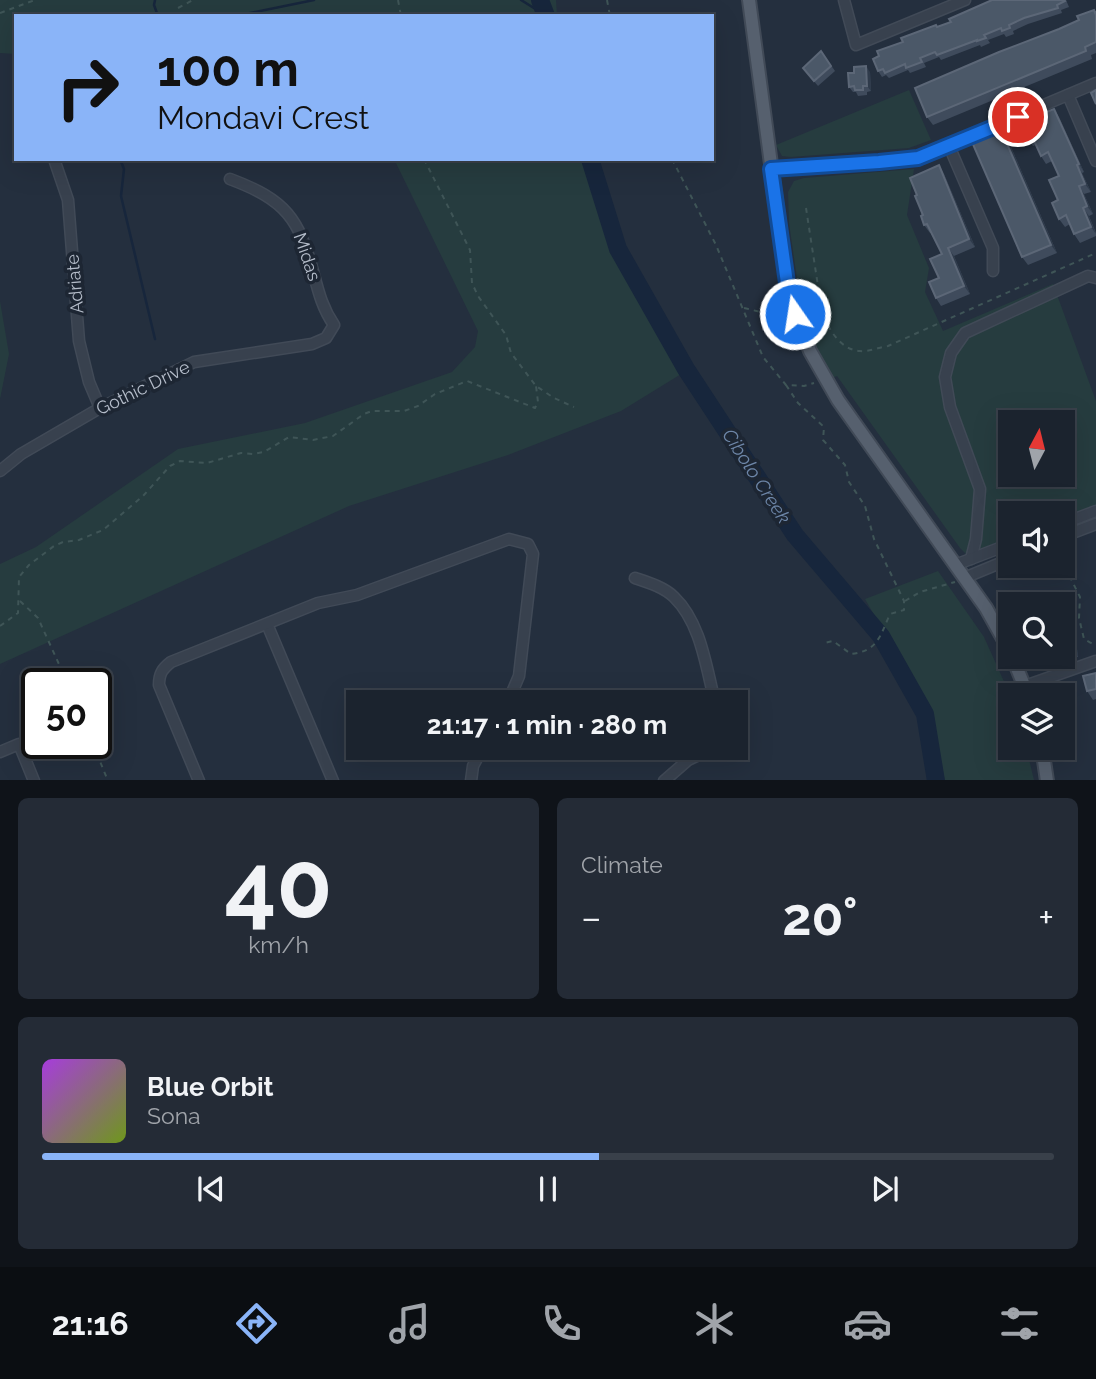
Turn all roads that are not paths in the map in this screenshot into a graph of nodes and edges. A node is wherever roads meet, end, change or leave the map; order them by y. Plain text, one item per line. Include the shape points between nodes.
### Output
1 (749, 0) edge
2 (844, 0) edge
3 (965, 0) edge
4 (1096, 83) edge
5 (1068, 95) junction
6 (949, 146) junction
7 (55, 161) edge
8 (1096, 161) edge
9 (771, 169) junction
10 (230, 179) dead end
11 (993, 271) dead end
12 (1096, 278) edge
13 (334, 325) joint
14 (100, 408) junction
15 (0, 471) edge
16 (1096, 511) edge
17 (1075, 519) edge
18 (1096, 524) edge
19 (1075, 532) edge
20 (998, 549) edge
21 (971, 559) junction
22 (998, 564) edge
23 (955, 565) junction
24 (635, 578) dead end
25 (964, 578) junction
26 (267, 624) junction
27 (998, 630) edge
28 (1096, 661) edge
29 (1044, 683) edge
30 (513, 690) edge
31 (712, 690) edge
32 (0, 752) edge
33 (476, 760) edge
34 (688, 760) edge
35 (1044, 760) edge
36 (34, 780) edge
37 (199, 780) edge
38 (333, 780) edge
39 (471, 780) edge
40 (664, 780) edge
41 (1046, 780) edge

1 - 9 main road
2 - 3 street via 856,45
4 - 5 street
5 - 6 street
5 - 8 street
6 - 9 street via 918,158
6 - 11 street via 993,248
7 - 14 street, Adriate via 68,200 79,341
9 - 23 main road via 788,290 810,351 893,480
10 - 13 street, Midas via 259,190 290,215 306,242 323,309
12 - 21 street via 1088,276 965,333 951,353 945,377 950,407 980,489
13 - 14 street, Gothic Drive via 326,338 312,344 194,362
14 - 15 street, Gothic Drive via 20,454
16 - 17 street
18 - 19 street
20 - 21 street
21 - 23 street
22 - 25 street
23 - 25 main road
24 - 31 street via 672,595 690,618
25 - 27 main road
26 - 30 street via 509,540 532,541 519,676
26 - 37 street via 171,662 159,676
26 - 38 street
28 - 29 street
32 - 36 street via 19,744
33 - 39 street
34 - 40 street
35 - 41 main road

